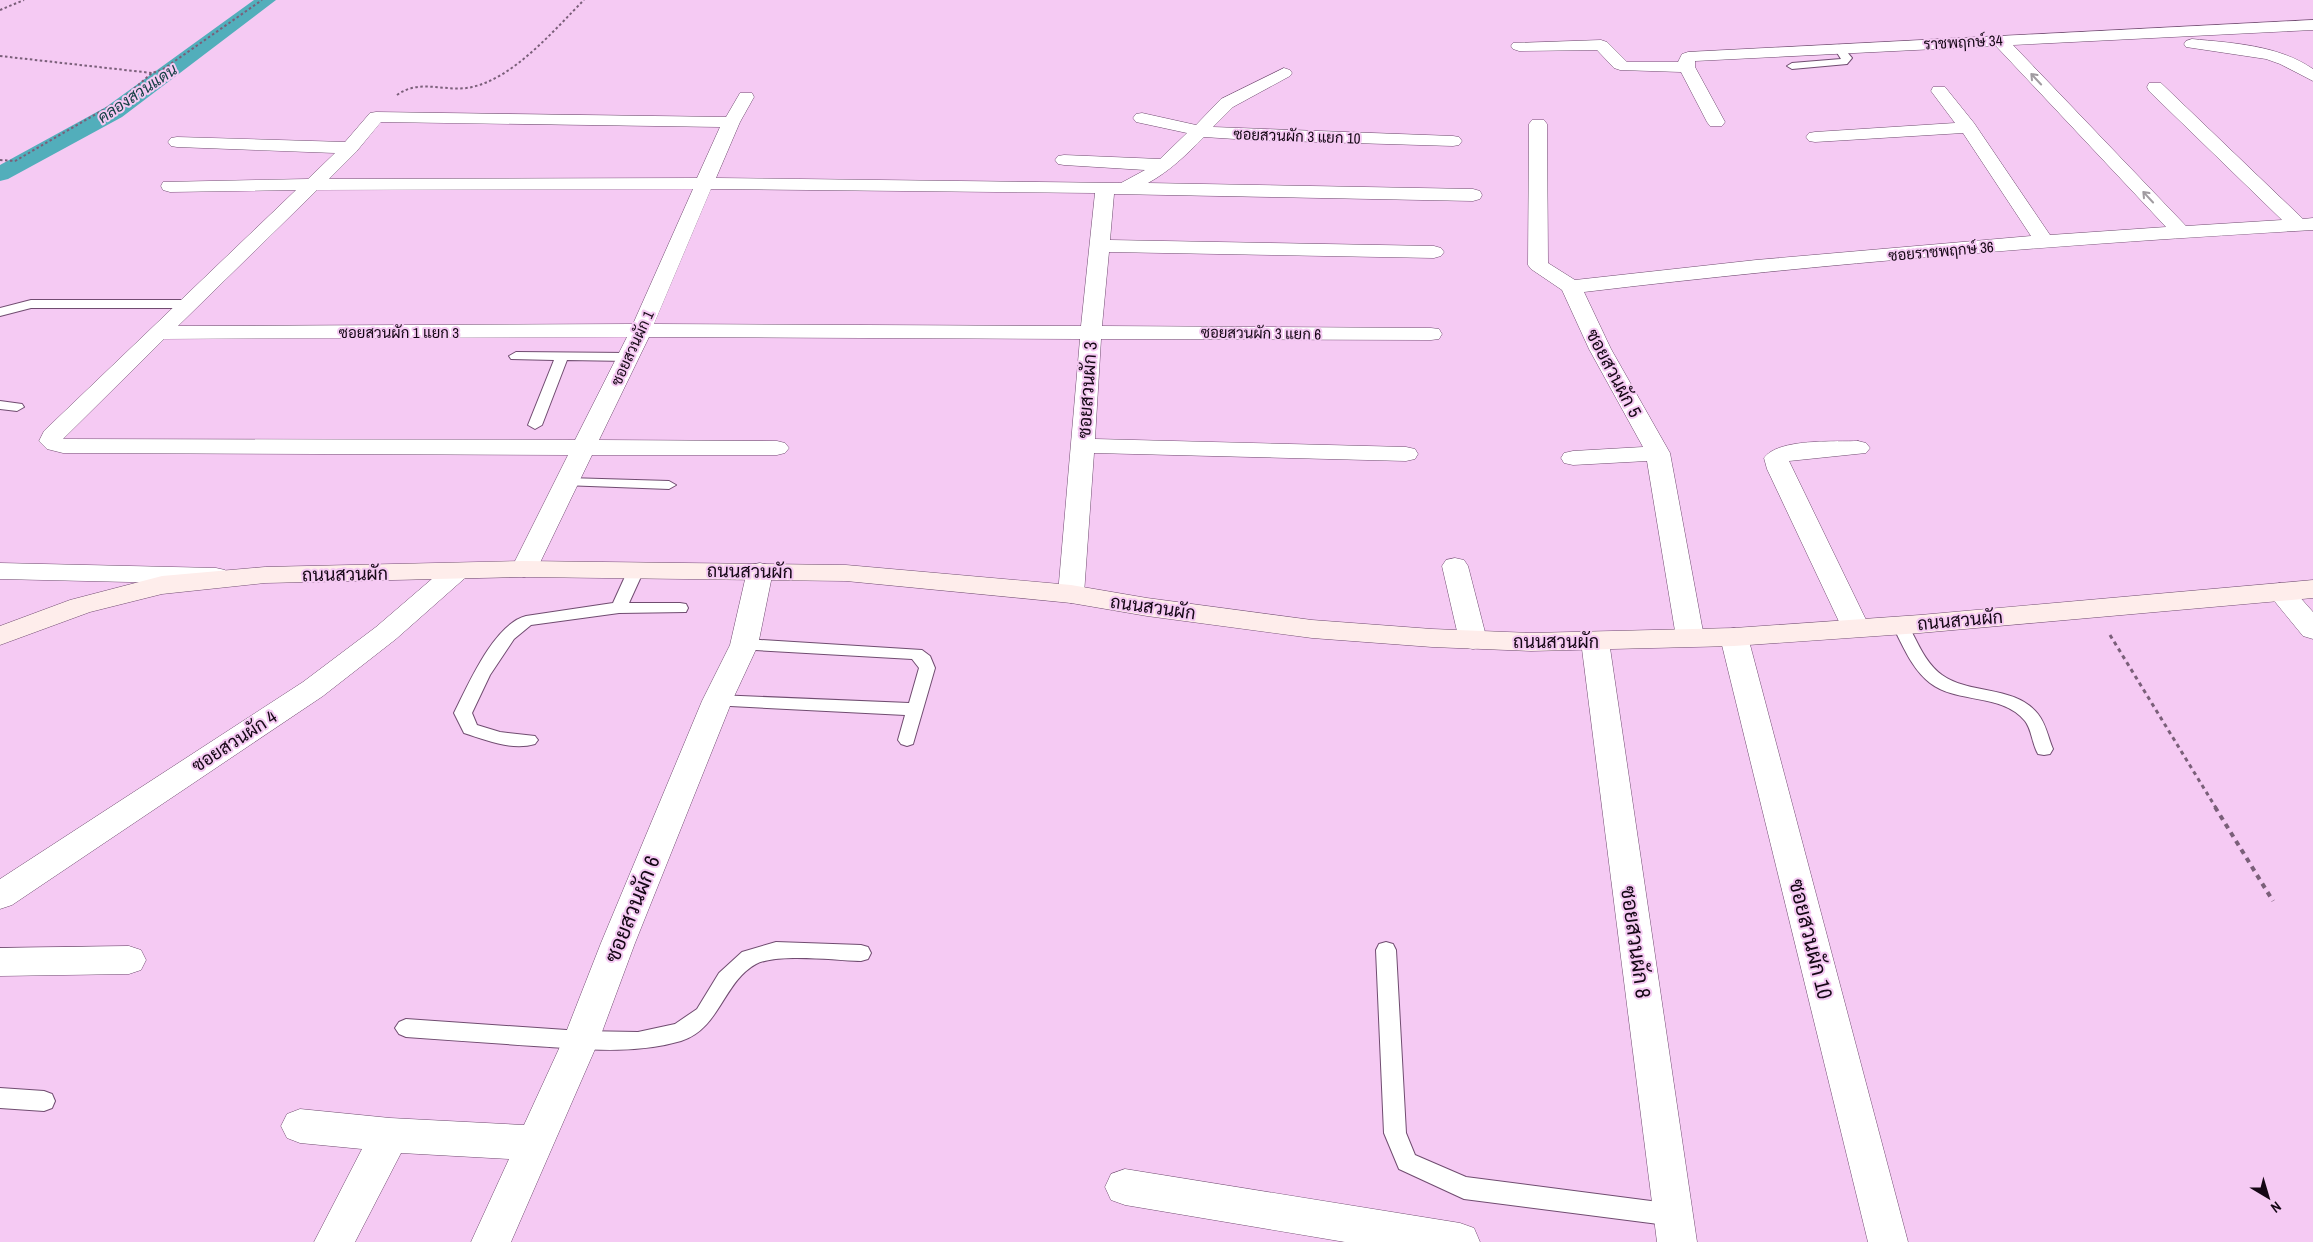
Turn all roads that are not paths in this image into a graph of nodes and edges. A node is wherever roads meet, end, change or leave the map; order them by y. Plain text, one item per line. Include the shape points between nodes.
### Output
1 (2261, 12) dead end
2 (2313, 25) edge
3 (2285, 26) junction
4 (2094, 35) junction
5 (1999, 40) junction
6 (1519, 46) dead end
7 (1839, 48) junction
8 (1792, 66) dead end
9 (1687, 67) junction
10 (1284, 73) dead end
11 (2313, 76) edge
12 (2155, 87) dead end
13 (1939, 91) dead end
14 (746, 96) dead end
15 (1142, 118) dead end
16 (1848, 118) dead end
17 (731, 122) junction
18 (1716, 122) dead end
19 (1538, 124) dead end
20 (1968, 127) junction
21 (1200, 130) junction
22 (1856, 134) junction
23 (1815, 137) dead end
24 (1454, 141) dead end
25 (178, 142) dead end
26 (350, 148) junction
27 (1064, 160) dead end
28 (1164, 165) junction
29 (313, 184) junction
30 (706, 184) junction
31 (170, 186) dead end
32 (1116, 187) junction
33 (1473, 195) dead end
34 (2306, 225) edge
35 (2181, 232) junction
36 (2045, 242) junction
37 (1100, 246) junction
38 (1434, 252) dead end
39 (1571, 287) junction
40 (191, 304) junction
41 (0, 312) edge
42 (641, 330) junction
43 (1091, 331) junction
44 (157, 333) junction
45 (1431, 334) dead end
46 (516, 356) dead end
47 (562, 356) junction
48 (628, 357) junction
49 (0, 405) edge
50 (17, 407) dead end
51 (535, 425) dead end
52 (1083, 446) junction
53 (584, 448) junction
54 (778, 448) dead end
55 (1858, 448) dead end
56 (1658, 453) junction
57 (1406, 454) dead end
58 (1573, 458) dead end
59 (568, 482) junction
60 (669, 485) dead end
61 (1455, 566) dead end
62 (524, 569) junction
63 (636, 570) junction
64 (0, 571) edge
65 (760, 571) junction
66 (456, 572) junction
67 (230, 576) junction
68 (2313, 589) edge
69 (2280, 592) junction
70 (1071, 594) junction
71 (619, 608) junction
72 (680, 608) dead end
73 (1900, 626) junction
74 (1856, 628) junction
75 (2313, 630) edge
76 (0, 636) edge
77 (1690, 637) junction
78 (1734, 637) junction
79 (1473, 640) junction
80 (1595, 641) junction
81 (744, 645) junction
82 (717, 701) junction
83 (915, 709) junction
84 (529, 740) dead end
85 (907, 740) dead end
86 (2044, 749) dead end
87 (0, 896) edge
88 (1386, 950) dead end
89 (861, 953) dead end
90 (129, 960) dead end
91 (0, 962) edge
92 (406, 1028) dead end
93 (581, 1040) junction
94 (0, 1098) edge
95 (44, 1101) dead end
96 (300, 1126) dead end
97 (390, 1135) junction
98 (535, 1143) junction
99 (1125, 1187) dead end
100 (1676, 1229) edge
101 (334, 1242) edge
102 (491, 1242) edge
103 (1460, 1242) edge
104 (1888, 1242) edge

1 - 3 street
2 - 3 street, ราชพฤกษ์ 34
3 - 4 street, ราชพฤกษ์ 34
4 - 5 street, ราชพฤกษ์ 34
4 - 11 street via 2258,52 2299,65
5 - 7 street, ราชพฤกษ์ 34
35 -> 5 street
6 - 9 street via 1601,45 1626,67
7 - 8 lane via 1846,54 1844,62
7 - 9 street, ราชพฤกษ์ 34 via 1693,55 1686,59
9 - 18 street
10 - 21 street via 1227,103
12 - 34 street
13 - 20 street
14 - 17 street, ซอยสวนผัก 1
15 - 21 street, ซอยสวนผัก 3 แยก 10
16 - 22 street
17 - 26 street via 376,117
17 - 30 street, ซอยสวนผัก 1
19 - 39 street via 1538,265
20 - 22 street
20 - 36 street
21 - 24 street, ซอยสวนผัก 3 แยก 10 via 1250,135
21 - 28 street
22 - 23 street
25 - 26 street
26 - 29 street
27 - 28 street
28 - 32 street
29 - 30 street
29 - 31 street
29 - 40 street
30 - 32 street
30 - 42 street, ซอยสวนผัก 1
32 - 33 street
32 - 37 street, ซอยสวนผัก 3
34 - 35 street, ซอยราชพฤกษ์ 36
35 - 36 street, ซอยราชพฤกษ์ 36
36 - 39 street, ซอยราชพฤกษ์ 36 via 1693,272
37 - 38 street
37 - 43 street, ซอยสวนผัก 3
39 - 56 street, ซอยสวนผัก 5 via 1600,349
40 - 41 lane via 30,304
40 - 44 street
42 - 43 street, ซอยสวนผัก 1 แยก 3
42 - 44 street, ซอยสวนผัก 1 แยก 3
42 - 48 street, ซอยสวนผัก 1
43 - 45 street, ซอยสวนผัก 3 แยก 6
43 - 52 street, ซอยสวนผัก 3
44 - 53 street via 52,436 54,444
46 - 47 lane
47 - 48 lane
47 - 51 lane
48 - 53 street, ซอยสวนผัก 1
49 - 50 lane
52 - 57 street
52 - 70 street, ซอยสวนผัก 3
53 - 54 street
53 - 59 street, ซอยสวนผัก 1
55 - 74 street via 1788,452 1776,458
56 - 58 street
56 - 77 street, ซอยสวนผัก 5
59 - 60 lane
59 - 62 street, ซอยสวนผัก 1
61 - 79 street
62 - 63 street, ถนนสวนผัก
62 - 66 street, ถนนสวนผัก
63 - 65 street, ถนนสวนผัก
63 - 71 lane
64 - 67 street
65 - 70 street, ถนนสวนผัก via 846,573
65 - 81 street, ซอยสวนผัก 6
66 - 67 street, ถนนสวนผัก
66 - 87 street, ซอยสวนผัก 4 via 386,633 312,689
67 - 76 street, ถนนสวนผัก via 162,584 125,593
68 - 69 street, ถนนสวนผัก
69 - 73 street, ถนนสวนผัก
69 - 75 street
70 - 79 street, ถนนสวนผัก via 1312,629
71 - 72 lane
71 - 84 lane via 526,621 508,635 482,674 463,713 470,729 500,738
73 - 74 street, ถนนสวนผัก
73 - 86 lane via 1925,669 1938,680 1956,690 2020,706 2032,718
74 - 78 street, ถนนสวนผัก
77 - 78 street, ถนนสวนผัก
77 - 80 street, ถนนสวนผัก
78 - 104 street, ซอยสวนผัก 10
79 - 80 street, ถนนสวนผัก
80 - 100 street, ซอยสวนผัก 8
81 - 82 street, ซอยสวนผัก 6
81 - 83 lane via 916,654 924,660 927,668
82 - 83 lane
82 - 93 street, ซอยสวนผัก 6
83 - 85 lane
88 - 100 lane via 1395,1133 1408,1162 1464,1188
89 - 93 lane via 776,950 749,958 726,979 704,1015 680,1032 638,1041
90 - 91 street
92 - 93 lane
93 - 98 street, ซอยสวนผัก 6
94 - 95 lane
96 - 97 street
97 - 98 street
97 - 101 street
98 - 102 street, ซอยสวนผัก 6
99 - 103 street

